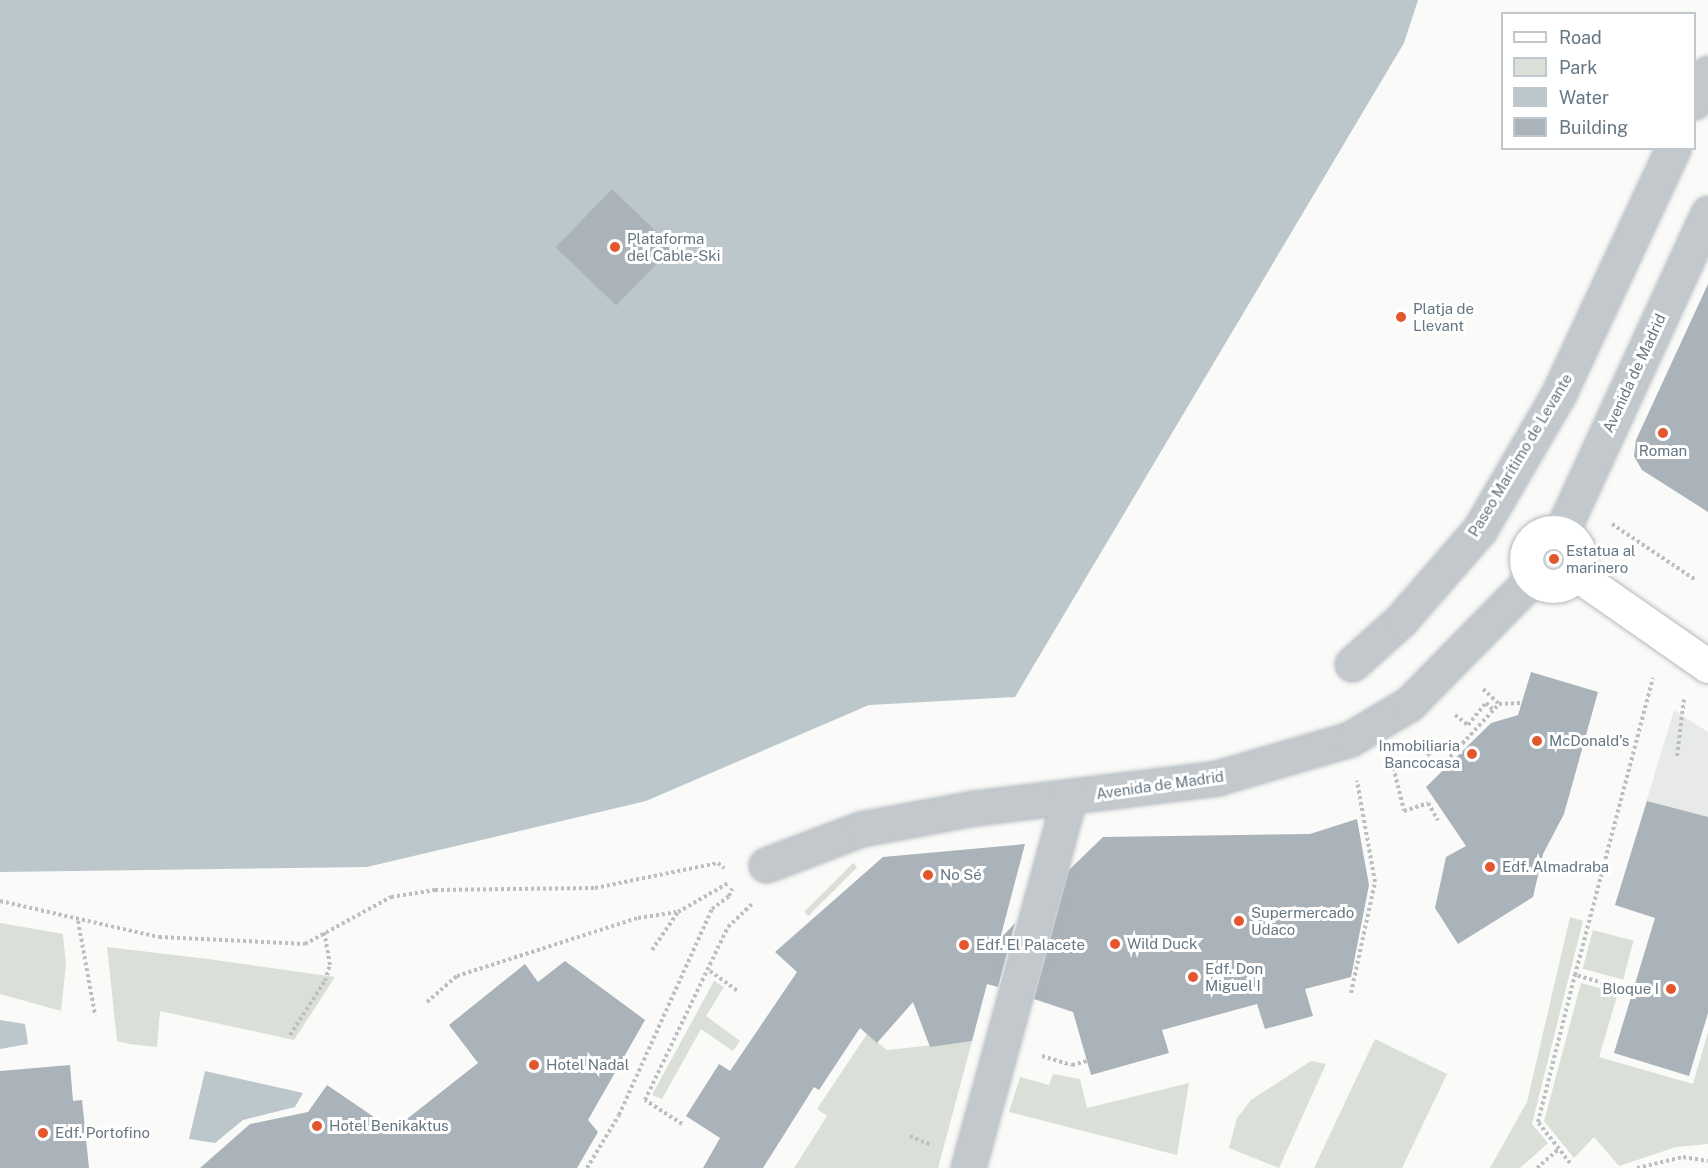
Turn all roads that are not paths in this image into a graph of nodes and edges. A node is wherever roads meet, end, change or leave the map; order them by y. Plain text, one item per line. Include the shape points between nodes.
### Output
1 (1708, 73) edge
2 (1696, 100) edge
3 (1672, 150) edge
4 (1708, 213) edge
5 (1561, 533) junction
6 (1576, 574) junction
7 (1533, 578) junction
8 (1352, 664) dead end
9 (1708, 666) edge
10 (1069, 798) junction
11 (766, 865) dead end
12 (968, 1168) edge

1 - 2 street
3 - 8 street, Paseo Marítimo de Levante via 1559,393 1480,529 1401,620
4 - 5 street, Avenida de Madrid
5 - 6 street via 1577,544 1581,565
5 - 7 street via 1545,532 1533,540 1525,556
6 - 7 street via 1554,586
6 - 9 street
7 - 10 street, Avenida de Madrid via 1409,704 1350,739 1217,778
10 - 11 street, Avenida de Madrid via 861,828
10 - 12 street

